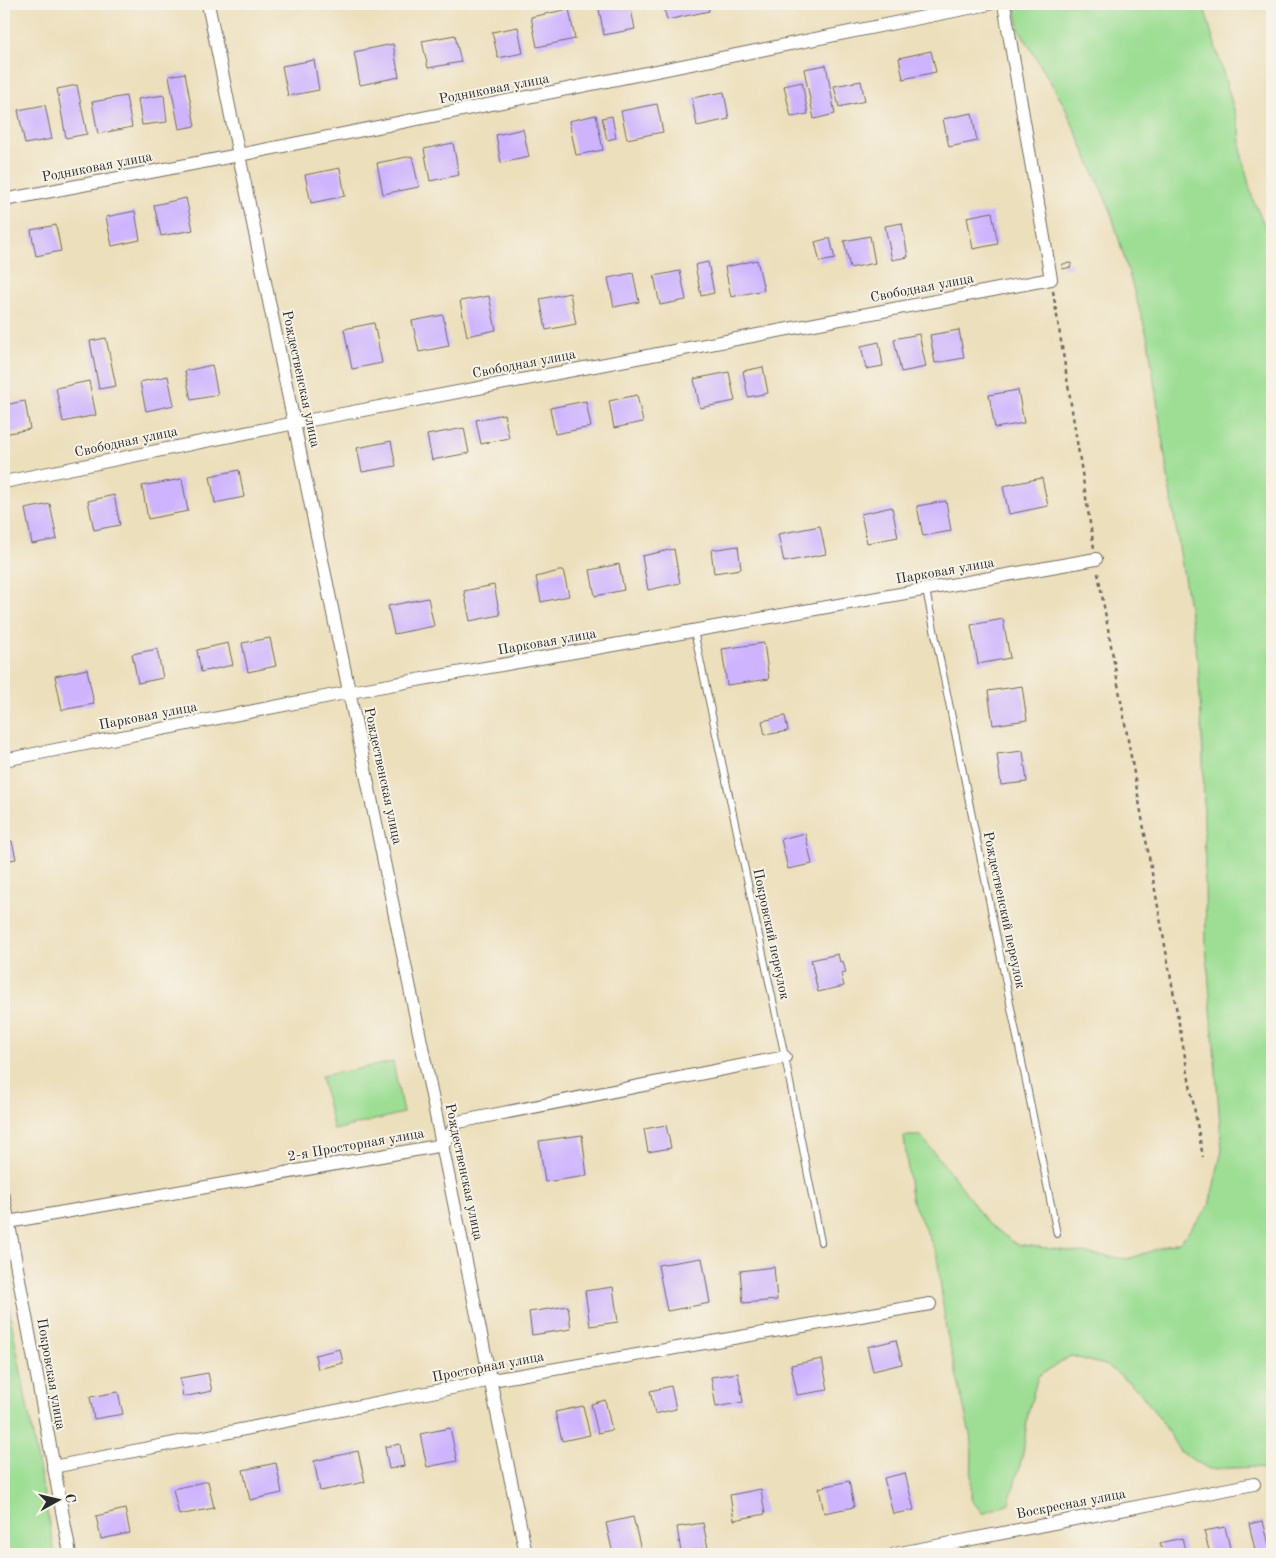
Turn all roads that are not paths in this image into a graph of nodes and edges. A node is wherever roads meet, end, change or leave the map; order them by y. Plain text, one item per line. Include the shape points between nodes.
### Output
1 (208, 4) edge
2 (989, 4) edge
3 (1004, 4) edge
4 (239, 155) junction
5 (4, 200) edge
6 (295, 423) junction
7 (4, 482) edge
8 (1096, 558) road end
9 (926, 590) junction
10 (694, 631) junction
11 (350, 692) junction
12 (4, 760) edge
13 (784, 1057) junction
14 (443, 1145) junction
15 (4, 1198) edge
16 (8, 1222) junction
17 (1057, 1234) dead end
18 (821, 1242) dead end
19 (930, 1304) dead end
20 (492, 1380) junction
21 (53, 1467) junction
22 (1254, 1484) dead end
23 (70, 1554) edge
24 (526, 1554) edge
25 (895, 1554) edge

1 - 4 street, Рождественская улица
2 - 4 street, Родниковая улица
3 - 6 street, Свободная улица via 1051,279
4 - 5 street, Родниковая улица
4 - 6 street, Рождественская улица
6 - 7 street, Свободная улица
6 - 11 street, Рождественская улица
8 - 9 street, Парковая улица
9 - 10 street, Парковая улица
9 - 17 lane, Рождественский переулок
10 - 11 street, Парковая улица
10 - 13 lane, Покровский переулок
11 - 12 street, Парковая улица
11 - 14 street, Рождественская улица
13 - 14 street, 2-я Просторная улица via 458,1122
13 - 18 lane, Покровский переулок
14 - 16 street, 2-я Просторная улица
14 - 20 street, Рождественская улица
15 - 16 street, Покровская улица
16 - 21 street, Покровская улица
19 - 20 street, Просторная улица
20 - 21 street, Просторная улица
20 - 24 street, Рождественская улица
21 - 23 street, Покровская улица
22 - 25 street, Воскресная улица

